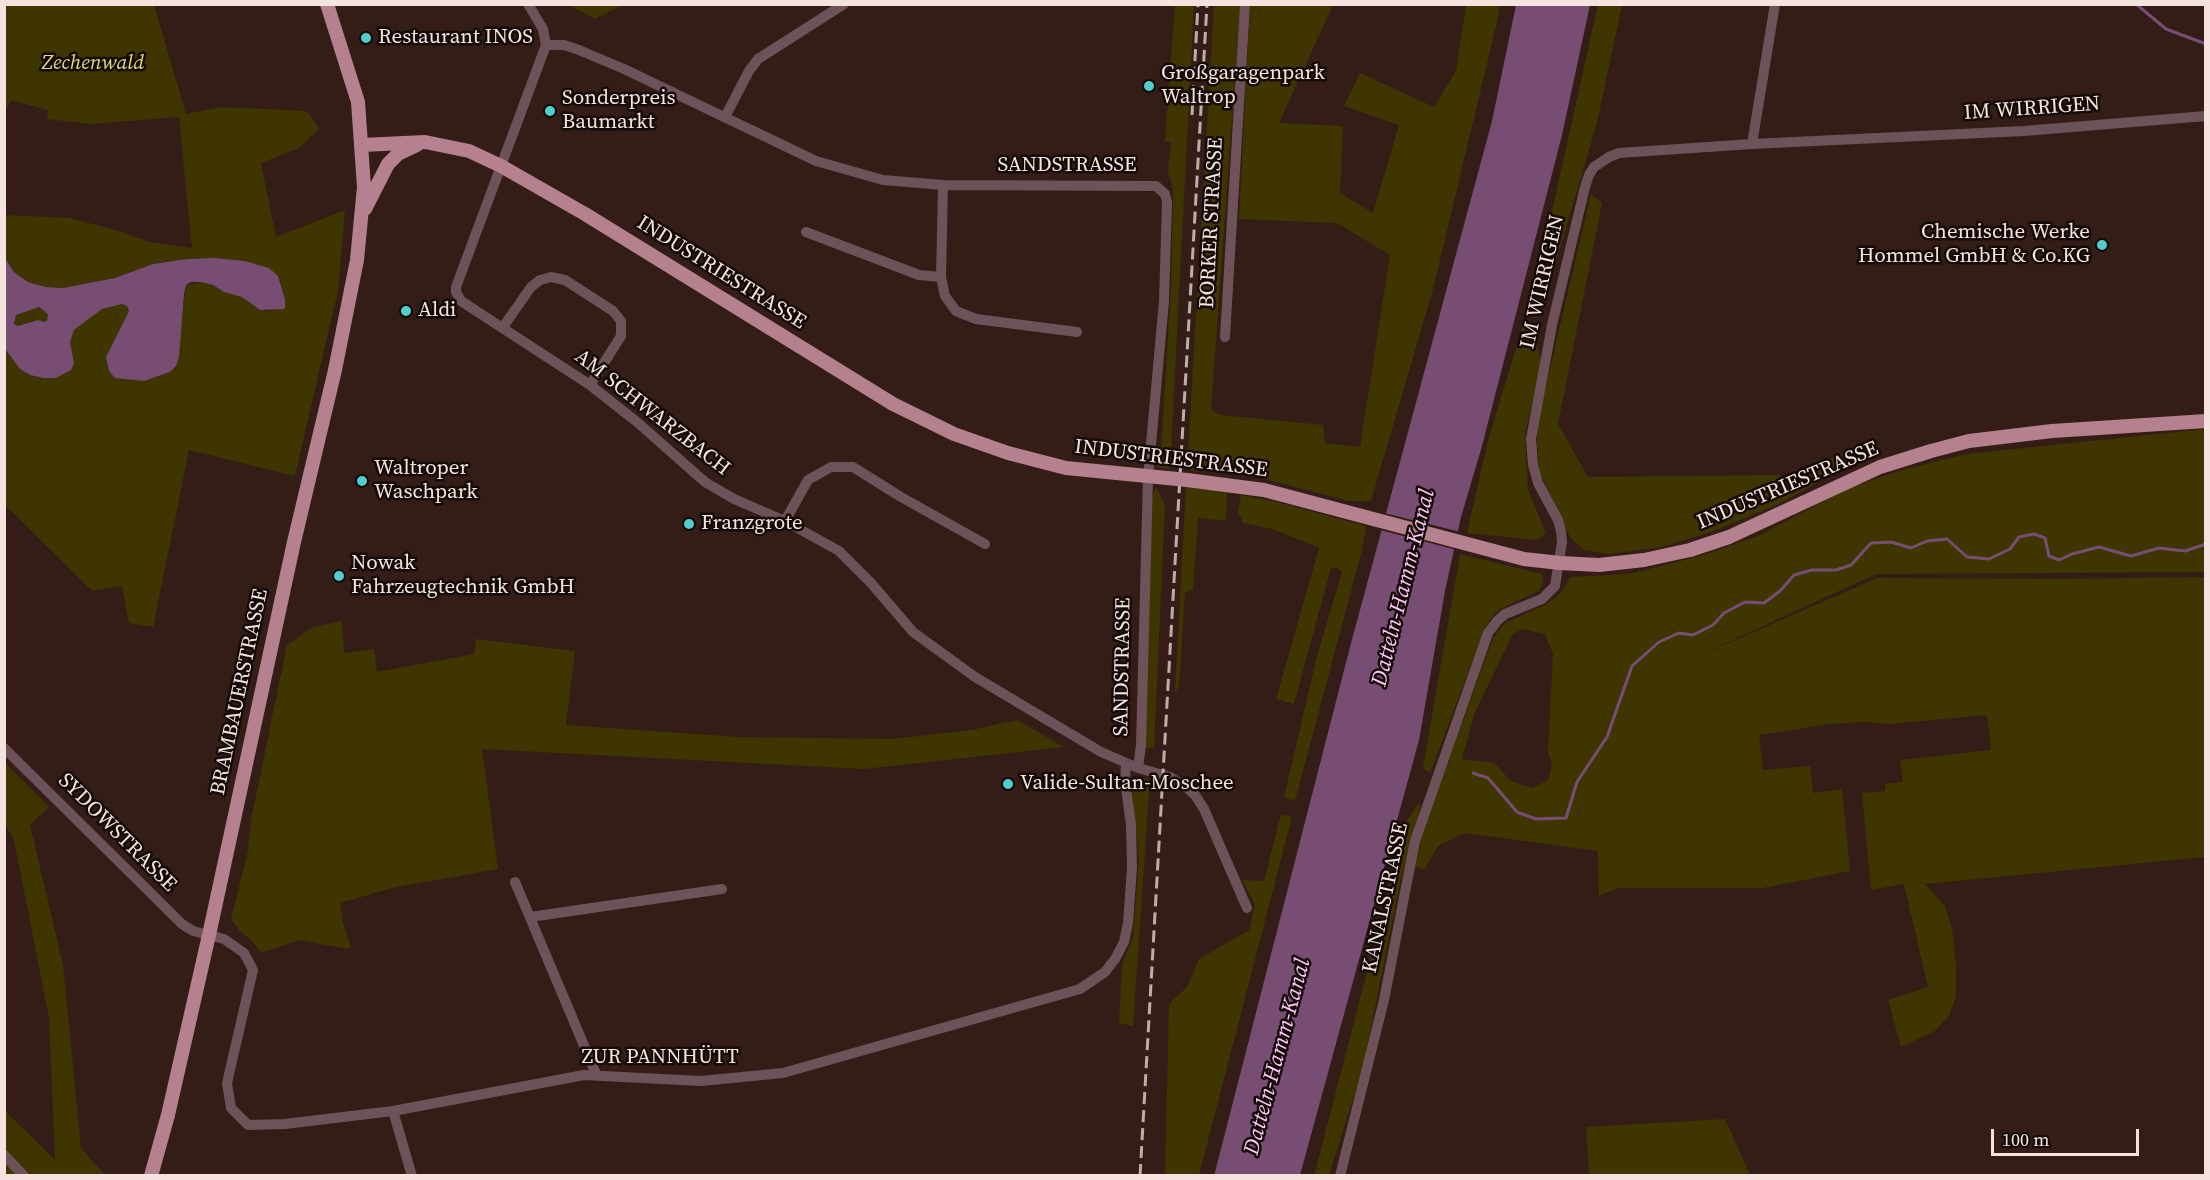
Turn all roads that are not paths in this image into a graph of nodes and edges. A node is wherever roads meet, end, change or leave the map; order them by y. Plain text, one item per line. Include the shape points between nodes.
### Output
1 (327, 4) edge
2 (528, 4) edge
3 (844, 4) edge
4 (1245, 4) edge
5 (1775, 4) edge
6 (546, 45) junction
7 (2205, 116) edge
8 (725, 117) junction
9 (425, 142) junction
10 (1752, 144) junction
11 (362, 145) junction
12 (501, 165) junction
13 (943, 185) junction
14 (362, 216) junction
15 (806, 232) dead end
16 (941, 277) junction
17 (502, 327) junction
18 (1077, 332) dead end
19 (1225, 337) dead end
20 (590, 385) junction
21 (2205, 421) edge
22 (1148, 477) junction
23 (785, 521) junction
24 (986, 544) dead end
25 (1560, 563) junction
26 (4, 748) edge
27 (1126, 764) junction
28 (1138, 768) junction
29 (515, 882) dead end
30 (722, 889) dead end
31 (1247, 908) dead end
32 (530, 917) junction
33 (209, 934) junction
34 (596, 1074) junction
35 (393, 1111) junction
36 (4, 1155) edge
37 (24, 1176) edge
38 (151, 1176) edge
39 (412, 1176) edge
40 (1340, 1176) edge

1 - 11 main road, BRAMBAUERSTRASSE via 358,102
2 - 6 street via 543,29
3 - 8 street via 758,59
4 - 19 street, BORKER STRASSE
5 - 10 street
6 - 8 street, SANDSTRASSE via 579,50
6 - 12 street
7 - 10 street, IM WIRRIGEN via 2024,131
8 - 13 street, SANDSTRASSE via 816,161 883,180
9 - 11 main road, INDUSTRIESTRASSE
9 - 12 main road, INDUSTRIESTRASSE via 469,151
9 - 14 main road, BRAMBAUERSTRASSE via 398,154 387,165
10 - 25 street, IM WIRRIGEN via 1619,153 1601,161 1589,175 1546,348 1531,439 1538,483 1561,531
11 - 14 main road, BRAMBAUERSTRASSE
12 - 17 street, AM SCHWARZBACH via 456,292 473,311
12 - 22 main road, INDUSTRIESTRASSE via 893,404 954,434 1066,468
13 - 16 street
13 - 22 street, SANDSTRASSE via 1156,186 1165,194 1164,301
14 - 33 main road, BRAMBAUERSTRASSE via 342,341
15 - 16 street via 919,275
16 - 18 street via 945,296 956,311 976,319
17 - 20 street, AM SCHWARZBACH
17 - 20 street via 531,287 546,278 565,280 613,311 621,321 621,336
20 - 23 street, AM SCHWARZBACH via 705,482
21 - 25 main road, INDUSTRIESTRASSE via 2052,431 1970,441 1880,467 1729,537 1690,550 1599,565
22 - 25 main road, INDUSTRIESTRASSE, bridge via 1264,490 1524,559
22 - 28 street, SANDSTRASSE
23 - 24 street via 808,480 831,467 853,467
23 - 27 street, AM SCHWARZBACH via 839,551 913,632 975,676
25 - 40 street, KANALSTRASSE via 1555,586 1549,593 1505,614 1488,633 1415,841 1384,1000
26 - 33 street, SYDOWSTRASSE via 182,924
27 - 28 street, AM SCHWARZBACH
27 - 34 street, ZUR PANNHÜTT via 1132,868 1128,923 1115,959 1105,972 1080,989 783,1073 701,1081
28 - 31 street, AM SCHWARZBACH via 1170,777 1195,795
29 - 32 street
30 - 32 street
32 - 34 street
33 - 35 street, ZUR PANNHÜTT via 244,953 253,970 228,1083 231,1108 248,1125
33 - 38 main road, BRAMBAUERSTRASSE
34 - 35 street, ZUR PANNHÜTT
35 - 39 street
36 - 37 street

